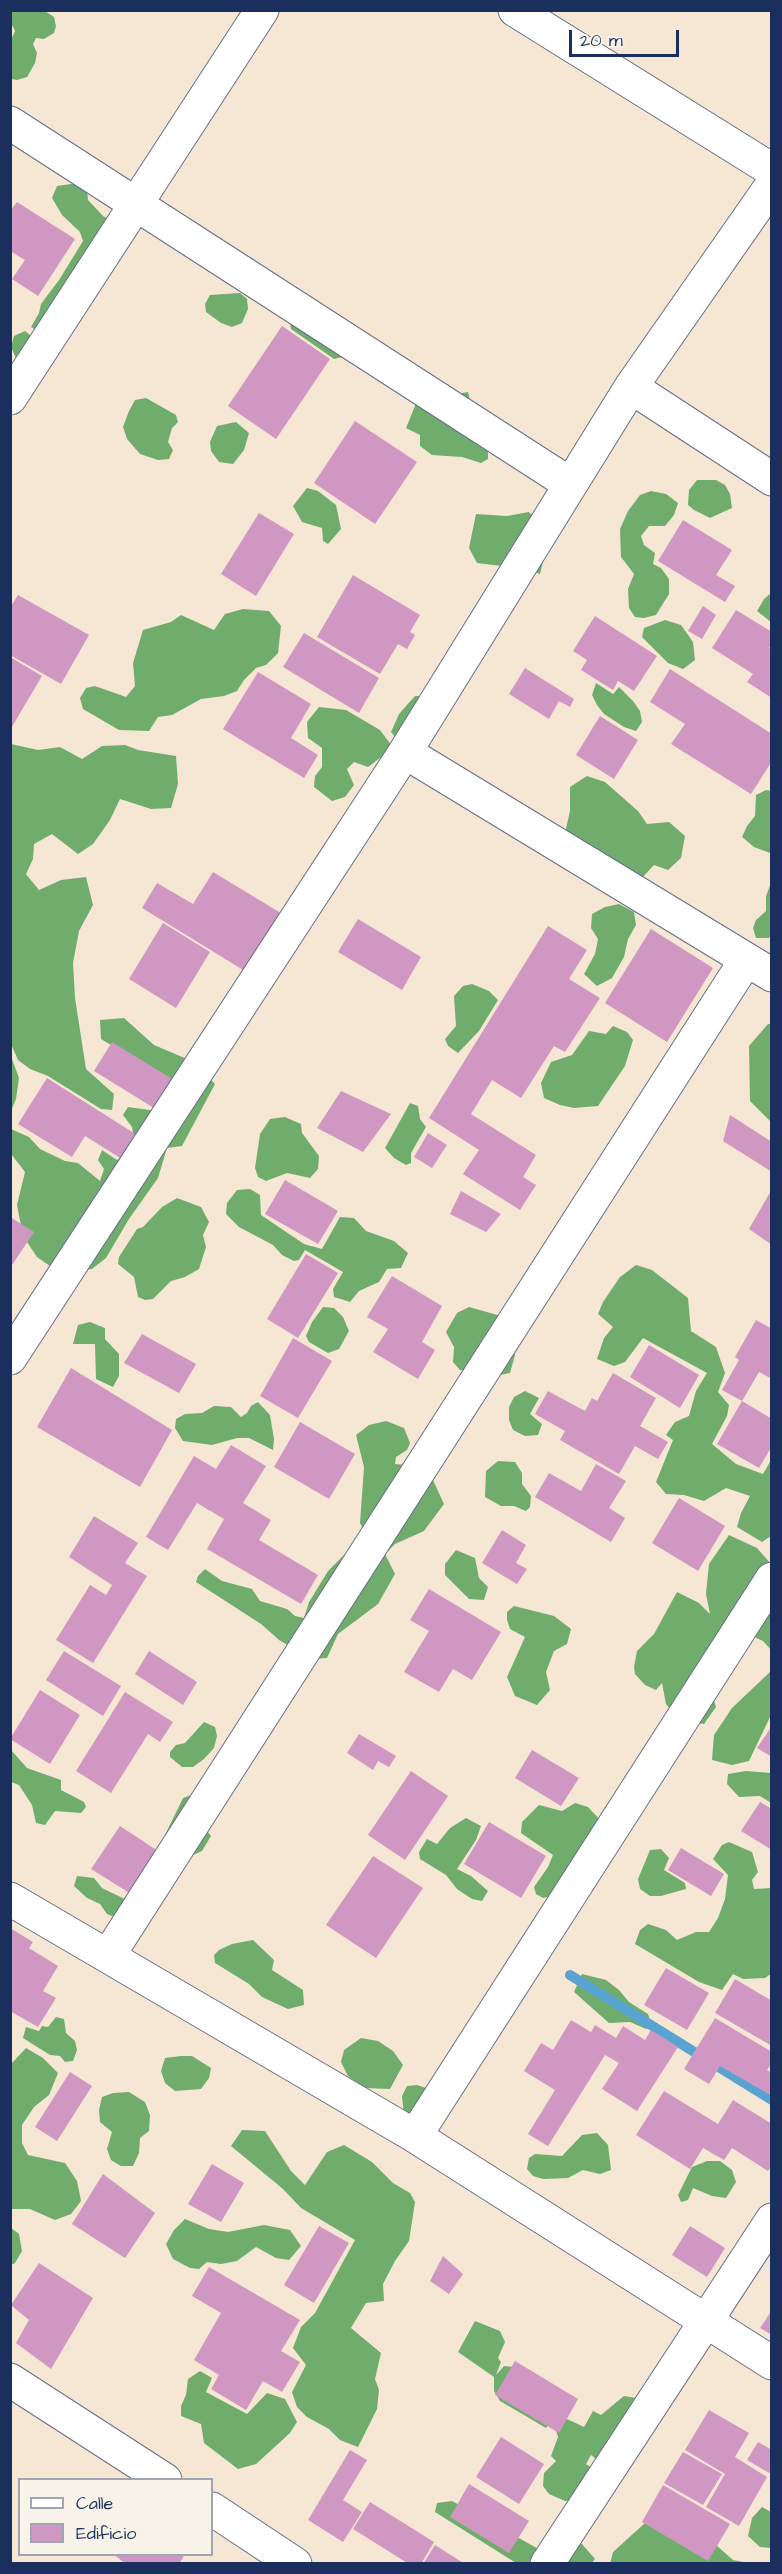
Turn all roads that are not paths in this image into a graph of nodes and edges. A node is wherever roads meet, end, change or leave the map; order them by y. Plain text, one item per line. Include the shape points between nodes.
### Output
1 (262, 10) edge
2 (515, 10) edge
3 (10, 123) edge
4 (771, 170) edge
5 (771, 185) edge
6 (137, 204) junction
7 (631, 387) junction
8 (10, 399) edge
9 (771, 479) edge
10 (570, 484) junction
11 (405, 752) junction
12 (759, 967) edge
13 (10, 1358) edge
14 (771, 1579) edge
15 (10, 1899) edge
16 (108, 1956) junction
17 (415, 2136) junction
18 (771, 2220) edge
19 (705, 2321) junction
20 (771, 2363) edge
21 (10, 2380) edge
22 (162, 2478) edge
23 (213, 2511) edge
24 (295, 2564) edge
25 (547, 2564) edge

1 - 6 street
2 - 4 street
3 - 6 street
5 - 7 street
6 - 8 street
6 - 10 street
7 - 9 street
7 - 10 street
10 - 11 street
11 - 12 street
11 - 13 street
12 - 16 street
14 - 17 street
15 - 16 street
16 - 17 street
17 - 19 street
18 - 19 street
19 - 20 street
19 - 25 street
21 - 22 street
23 - 24 street

